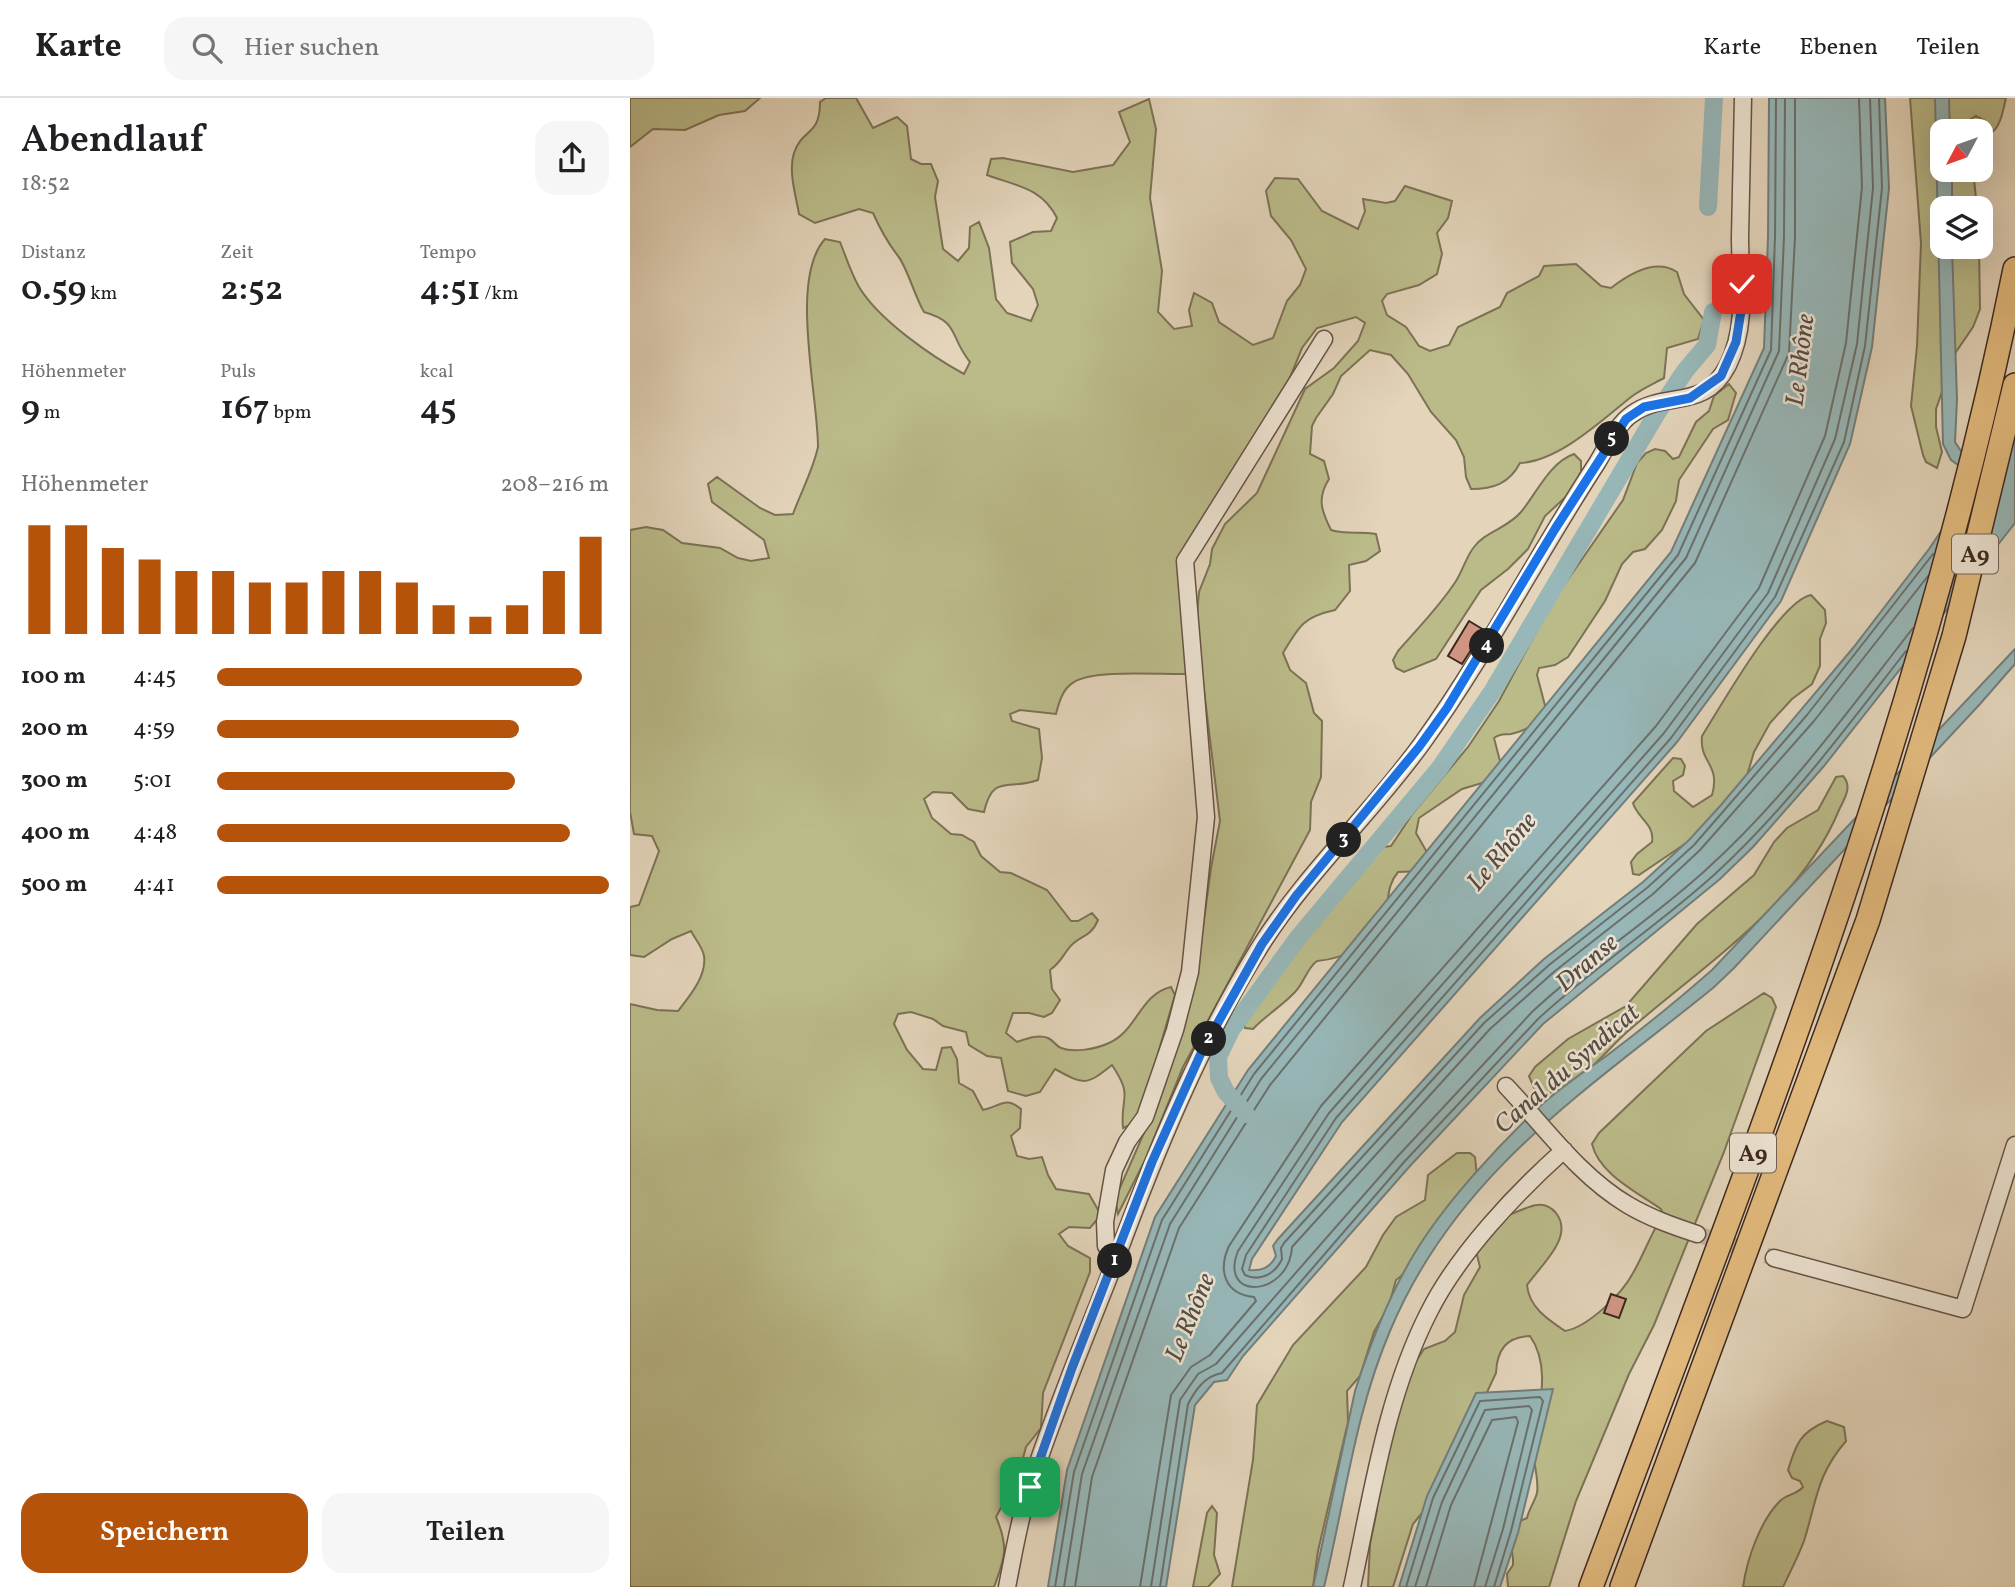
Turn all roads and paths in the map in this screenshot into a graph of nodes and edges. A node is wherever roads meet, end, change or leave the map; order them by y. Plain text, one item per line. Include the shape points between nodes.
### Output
1 (1743, 98) edge
2 (2015, 268) edge
3 (1324, 339) dead end
4 (2015, 386) edge
5 (1506, 1086) dead end
6 (1560, 1145) junction
7 (2015, 1145) edge
8 (1697, 1234) tunnel mouth
9 (1116, 1257) junction
10 (1774, 1258) tunnel mouth
11 (1007, 1587) edge
12 (1352, 1587) edge
13 (1591, 1587) edge
14 (1622, 1587) edge

1 - 9 street via 1742,295 1731,357 1721,376 1686,400 1644,407 1618,429 1419,747 1262,944 1202,1051
2 - 13 highway, A9 via 1981,429 1903,714 1845,896
3 - 9 street via 1185,561 1205,830 1190,972 1175,1030 1145,1117 1114,1170 1105,1222 1106,1246
4 - 14 highway, A9 via 1929,722 1859,946
5 - 6 street
6 - 8 street via 1626,1204
6 - 12 street via 1471,1249 1430,1310 1404,1372
7 - 10 street via 1963,1309
9 - 11 street via 1030,1487

